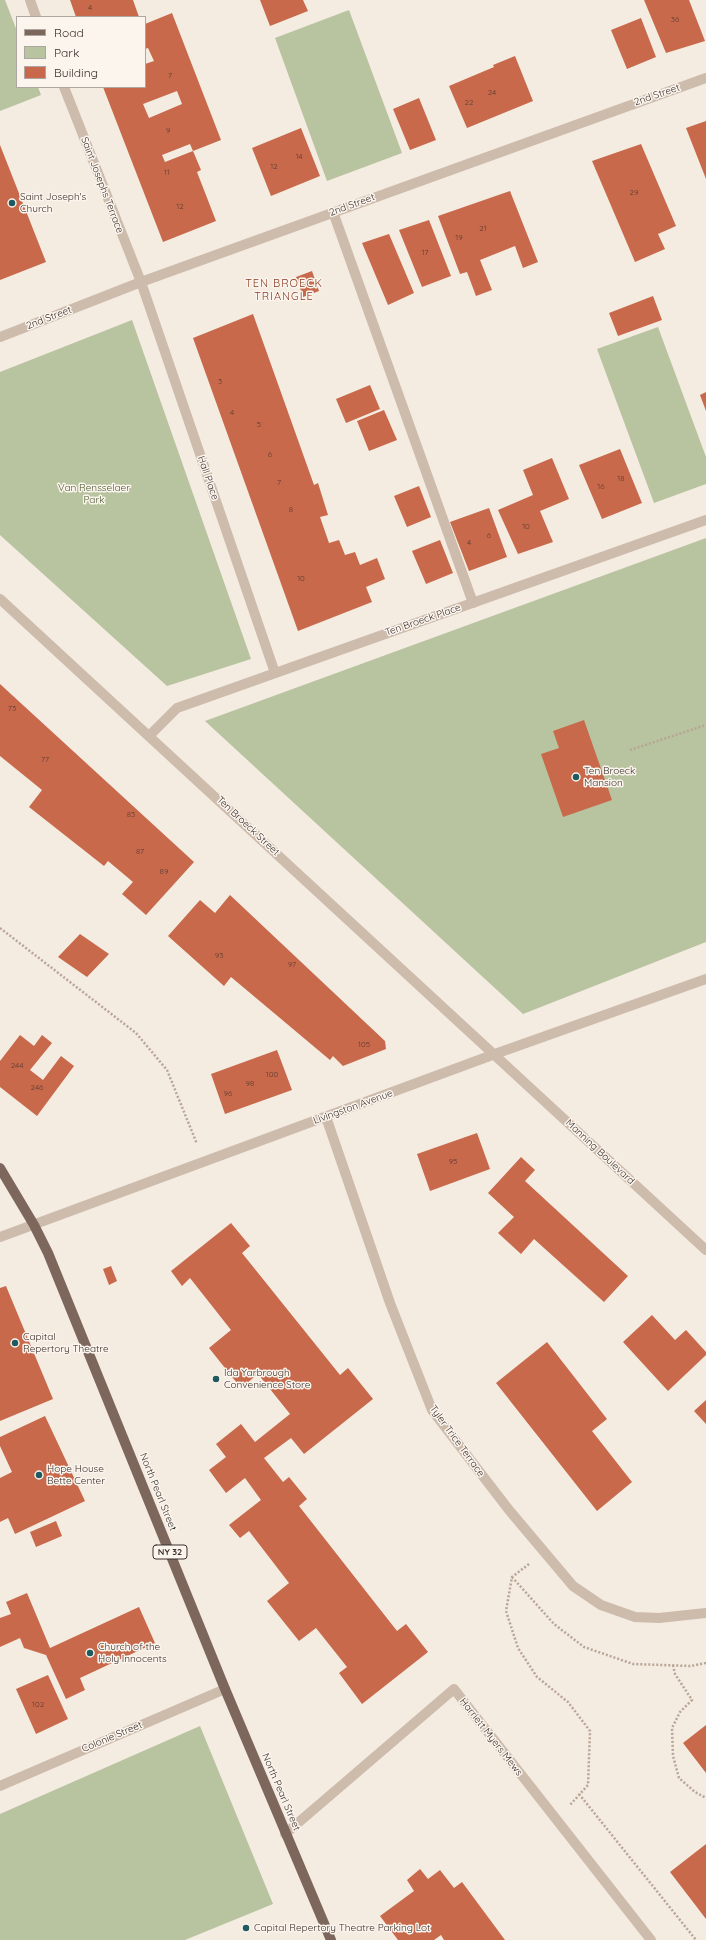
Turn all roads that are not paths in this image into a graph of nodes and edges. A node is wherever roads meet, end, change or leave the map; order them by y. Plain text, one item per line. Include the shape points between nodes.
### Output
1 (30, 0) edge
2 (36, 16) edge
3 (706, 78) edge
4 (64, 88) edge
5 (333, 212) junction
6 (141, 282) junction
7 (0, 337) edge
8 (706, 520) edge
9 (0, 599) edge
10 (473, 603) junction
11 (275, 673) junction
12 (150, 735) junction
13 (706, 979) edge
14 (495, 1054) junction
15 (326, 1117) junction
16 (0, 1168) edge
17 (34, 1225) junction
18 (0, 1237) edge
19 (706, 1250) edge
20 (706, 1613) edge
21 (225, 1689) junction
22 (0, 1786) edge
23 (285, 1834) junction
24 (331, 1940) edge
25 (651, 1940) edge

1 - 2 street
3 - 5 street, 2nd Street
4 - 6 street, Saint Josephs Terrace
5 - 6 street, 2nd Street
5 - 10 street
6 - 7 street, 2nd Street
6 - 11 street, Hall Place
8 - 10 street, Ten Broeck Place
9 - 12 street, Ten Broeck Street
10 - 11 street, Ten Broeck Place
11 - 12 street, Ten Broeck Place via 177,708
12 - 14 street, Ten Broeck Street
13 - 14 street, Livingston Avenue
14 - 15 street, Livingston Avenue
14 - 19 street, Manning Boulevard
15 - 17 street, Livingston Avenue
15 - 20 street, Tyler Trice Terrace via 390,1303 432,1410 544,1553 574,1586 601,1605 635,1617 660,1618
16 - 17 main road, North Pearl Street / NY 32
17 - 18 street, Livingston Avenue
17 - 21 main road, North Pearl Street / NY 32 via 51,1259
21 - 22 street, Colonie Street
21 - 23 main road, North Pearl Street / NY 32
23 - 24 main road, North Pearl Street / NY 32
23 - 25 street, Harriett Myers Mews via 454,1689

